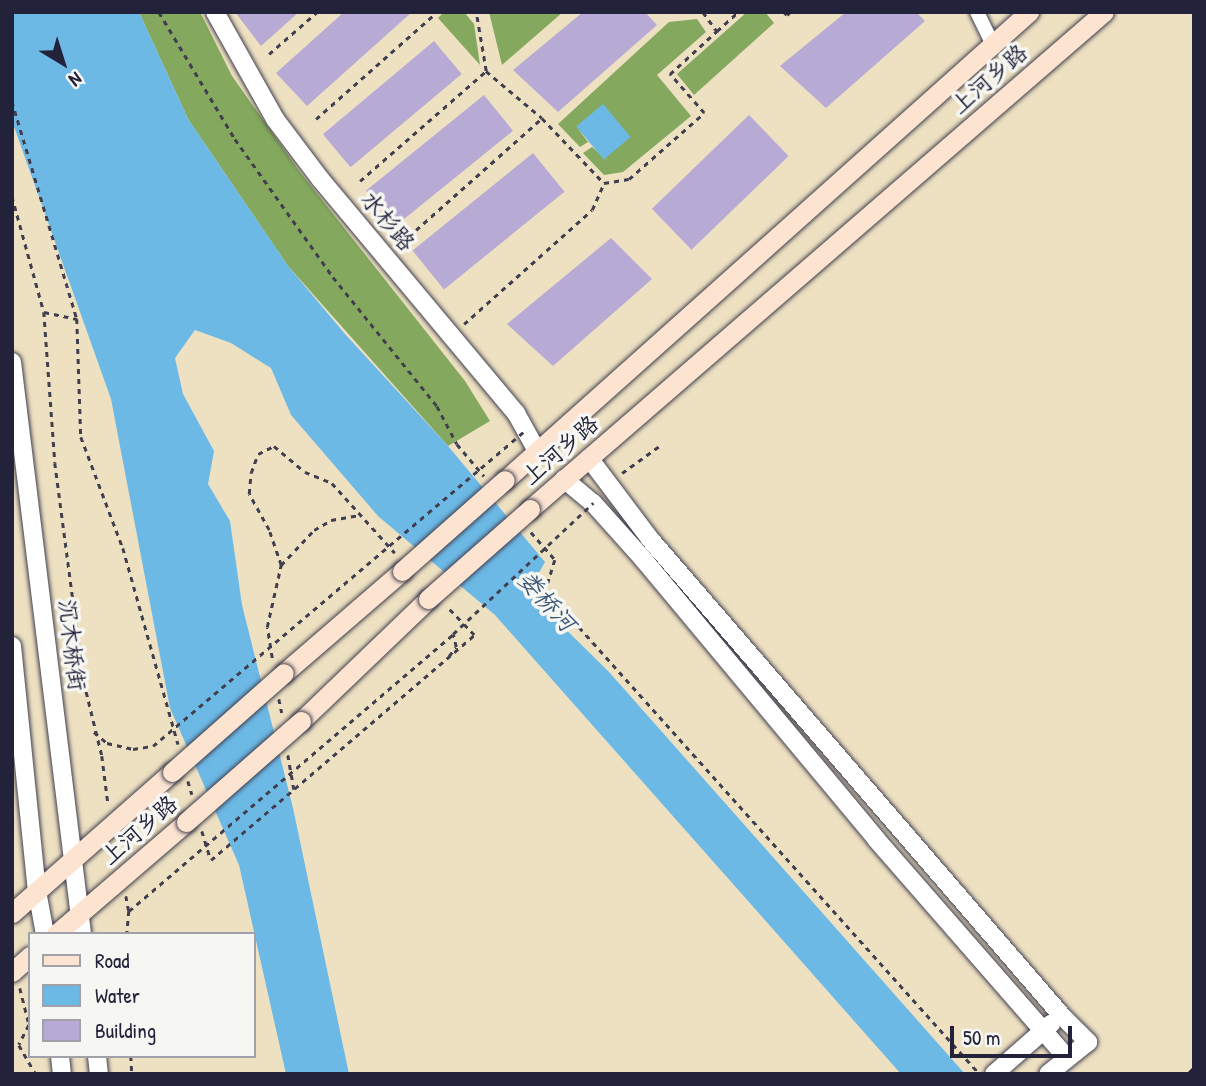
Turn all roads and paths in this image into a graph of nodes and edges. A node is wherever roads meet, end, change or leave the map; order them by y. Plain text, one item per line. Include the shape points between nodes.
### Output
1 (159, 12) edge
2 (215, 12) edge
3 (317, 12) edge
4 (437, 12) edge
5 (476, 12) edge
6 (703, 12) edge
7 (738, 12) edge
8 (784, 12) edge
9 (790, 12) edge
10 (977, 12) edge
11 (1029, 12) edge
12 (1104, 12) edge
13 (717, 31) junction
14 (993, 45) junction
15 (269, 54) dead end
16 (486, 71) junction
17 (12, 101) edge
18 (542, 118) junction
19 (316, 119) dead end
20 (360, 181) dead end
21 (604, 183) junction
22 (12, 196) edge
23 (416, 230) dead end
24 (44, 312) junction
25 (77, 319) junction
26 (451, 335) junction
27 (12, 362) edge
28 (525, 430) junction
29 (662, 444) dead end
30 (537, 451) junction
31 (589, 458) junction
32 (564, 479) junction
33 (609, 482) junction
34 (499, 483) junction
35 (593, 503) junction
36 (360, 515) junction
37 (529, 519) junction
38 (401, 564) junction
39 (281, 565) junction
40 (446, 606) dead end
41 (453, 634) junction
42 (12, 646) edge
43 (445, 661) junction
44 (279, 670) junction
45 (278, 695) dead end
46 (292, 721) junction
47 (94, 732) junction
48 (288, 749) dead end
49 (180, 766) junction
50 (294, 789) junction
51 (192, 795) dead end
52 (193, 821) junction
53 (110, 827) junction
54 (74, 859) junction
55 (122, 877) junction
56 (37, 891) junction
57 (129, 911) junction
58 (12, 913) edge
59 (79, 914) junction
60 (45, 932) edge
61 (58, 932) edge
62 (82, 932) edge
63 (127, 932) edge
64 (19, 966) edge
65 (28, 1013) edge
66 (1062, 1017) junction
67 (28, 1028) edge
68 (1043, 1029) junction
69 (1067, 1058) junction
70 (36, 1074) edge
71 (980, 1074) edge
72 (994, 1074) edge
73 (1048, 1074) edge

1 - 34 path via 235,139 333,276 437,406 457,444
2 - 26 street, 水杉路 via 275,119
3 - 15 path
4 - 19 path
5 - 16 path
6 - 13 path
7 - 13 path
8 - 9 path
10 - 14 street
11 - 14 main road, 上河乡路
12 - 31 main road, 上河乡路
13 - 21 path via 670,74 704,113 629,179
14 - 30 main road, 上河乡路
16 - 18 path
16 - 20 path
17 - 25 path
18 - 21 path
18 - 23 path
21 - 26 path via 592,210
22 - 24 path
24 - 25 path
24 - 47 path via 55,463
25 - 49 path via 81,437 123,548
26 - 28 street, 水杉路
27 - 54 street, 沉木桥街
28 - 30 street, 水杉路
28 - 47 path, bridge via 152,746 133,749 107,743
29 - 33 path
30 - 34 main road, 上河乡路
31 - 32 main road, 上河乡路
31 - 33 street
32 - 35 street
32 - 37 main road, 上河乡路
33 - 66 street via 650,539
34 - 38 main road, 上河乡路, bridge
35 - 41 path, bridge
35 - 68 street
36 - 38 path
36 - 39 path via 331,520 314,530
36 - 39 path via 332,483 305,472 274,446 258,454 249,494
37 - 46 main road, 上河乡路, bridge via 428,599
37 - 71 path via 555,560 546,590
38 - 44 main road, 上河乡路
39 - 44 path via 267,627
40 - 43 path via 474,635
41 - 43 path via 456,647
41 - 57 path, bridge
42 - 56 street
43 - 50 path
44 - 49 main road, 上河乡路, bridge
45 - 46 path
46 - 52 main road, 上河乡路, bridge
47 - 53 path via 102,756
48 - 50 path
49 - 51 path
49 - 53 main road, 上河乡路
50 - 52 path via 211,860
52 - 55 main road, 上河乡路
53 - 54 main road, 上河乡路
54 - 56 main road, 上河乡路
54 - 59 street, 沉木桥街
55 - 57 path
55 - 59 main road, 上河乡路
56 - 58 main road, 上河乡路
56 - 60 street
57 - 63 path
59 - 61 main road, 上河乡路
59 - 62 street, 沉木桥街
64 - 65 path
66 - 68 street
66 - 69 street via 1088,1042
67 - 70 path via 19,1045
68 - 69 street
68 - 72 street
69 - 73 street

